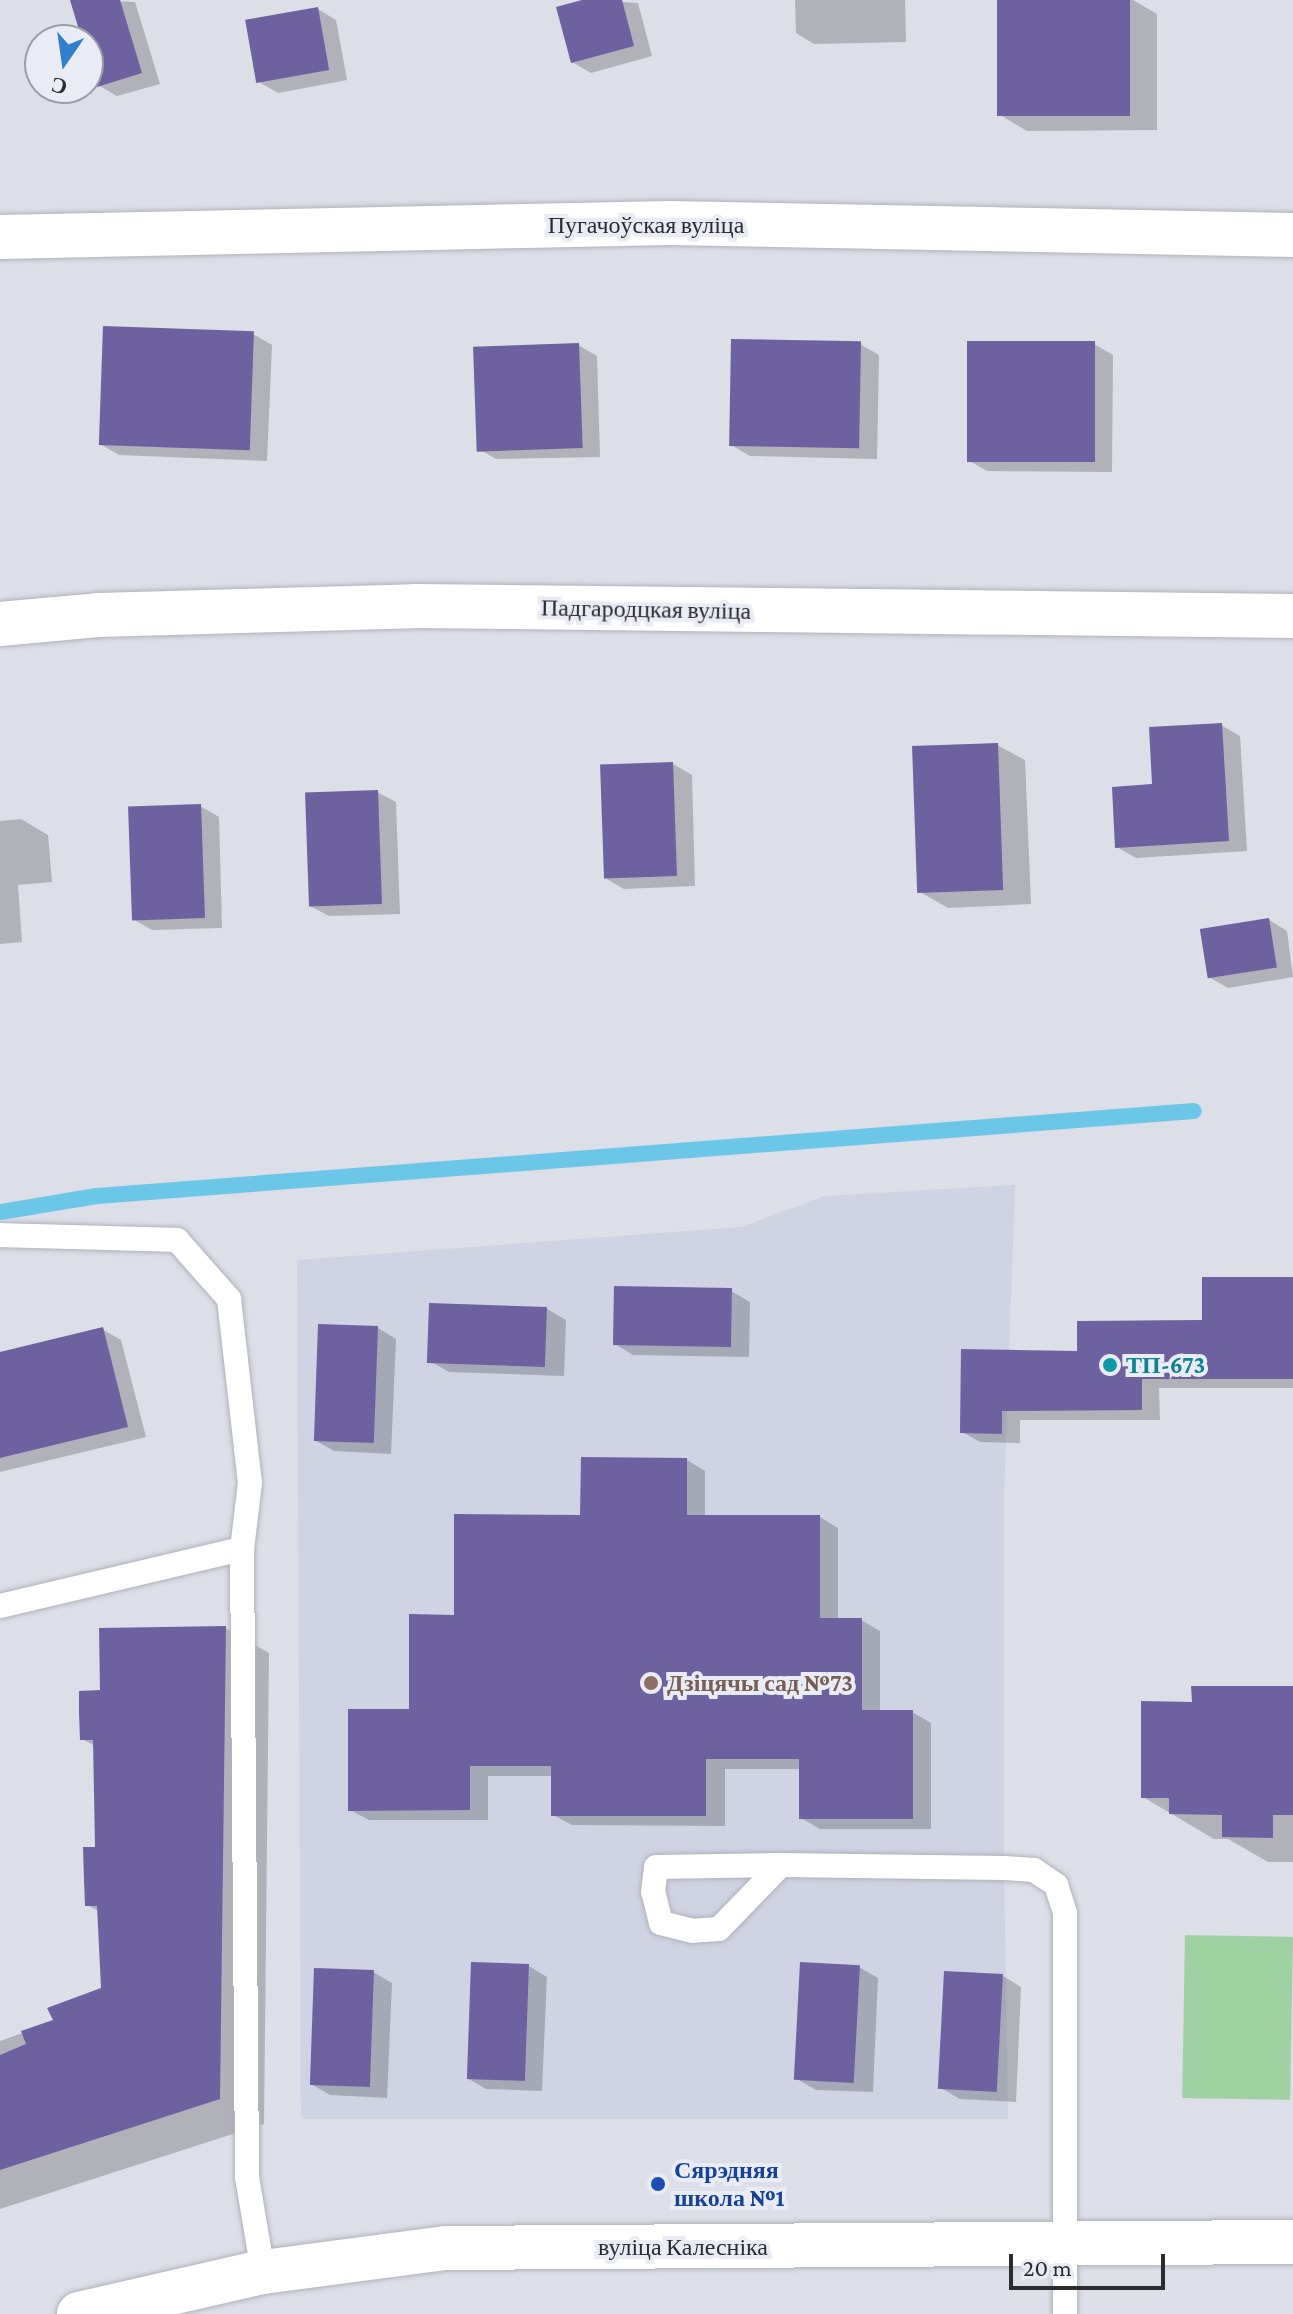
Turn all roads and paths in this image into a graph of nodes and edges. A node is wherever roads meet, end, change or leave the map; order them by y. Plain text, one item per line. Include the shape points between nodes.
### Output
1 (1293, 235) edge
2 (0, 237) edge
3 (1293, 616) edge
4 (0, 624) edge
5 (0, 1235) edge
6 (242, 1549) junction
7 (0, 1606) edge
8 (781, 1865) junction
9 (1293, 2242) edge
10 (1064, 2243) junction
11 (263, 2272) junction
12 (125, 2308) edge
13 (79, 2314) edge
14 (1065, 2314) edge

1 - 2 street, Пугачоўская вуліца via 670,223
3 - 4 street, Падгародцкая вуліца via 414,606 98,615
5 - 6 lane via 177,1240 229,1299 250,1483
6 - 7 lane
6 - 11 lane via 247,2177
8 - 8 lane via 656,1867 653,1892 661,1923 693,1931 719,1929
8 - 10 lane via 1034,1870 1056,1885 1065,1913
9 - 10 street, вуліца Калесніка
10 - 11 street, вуліца Калесніка via 445,2248
10 - 14 lane
11 - 12 street, вуліца Калесніка
12 - 13 street, вуліца Калесніка

